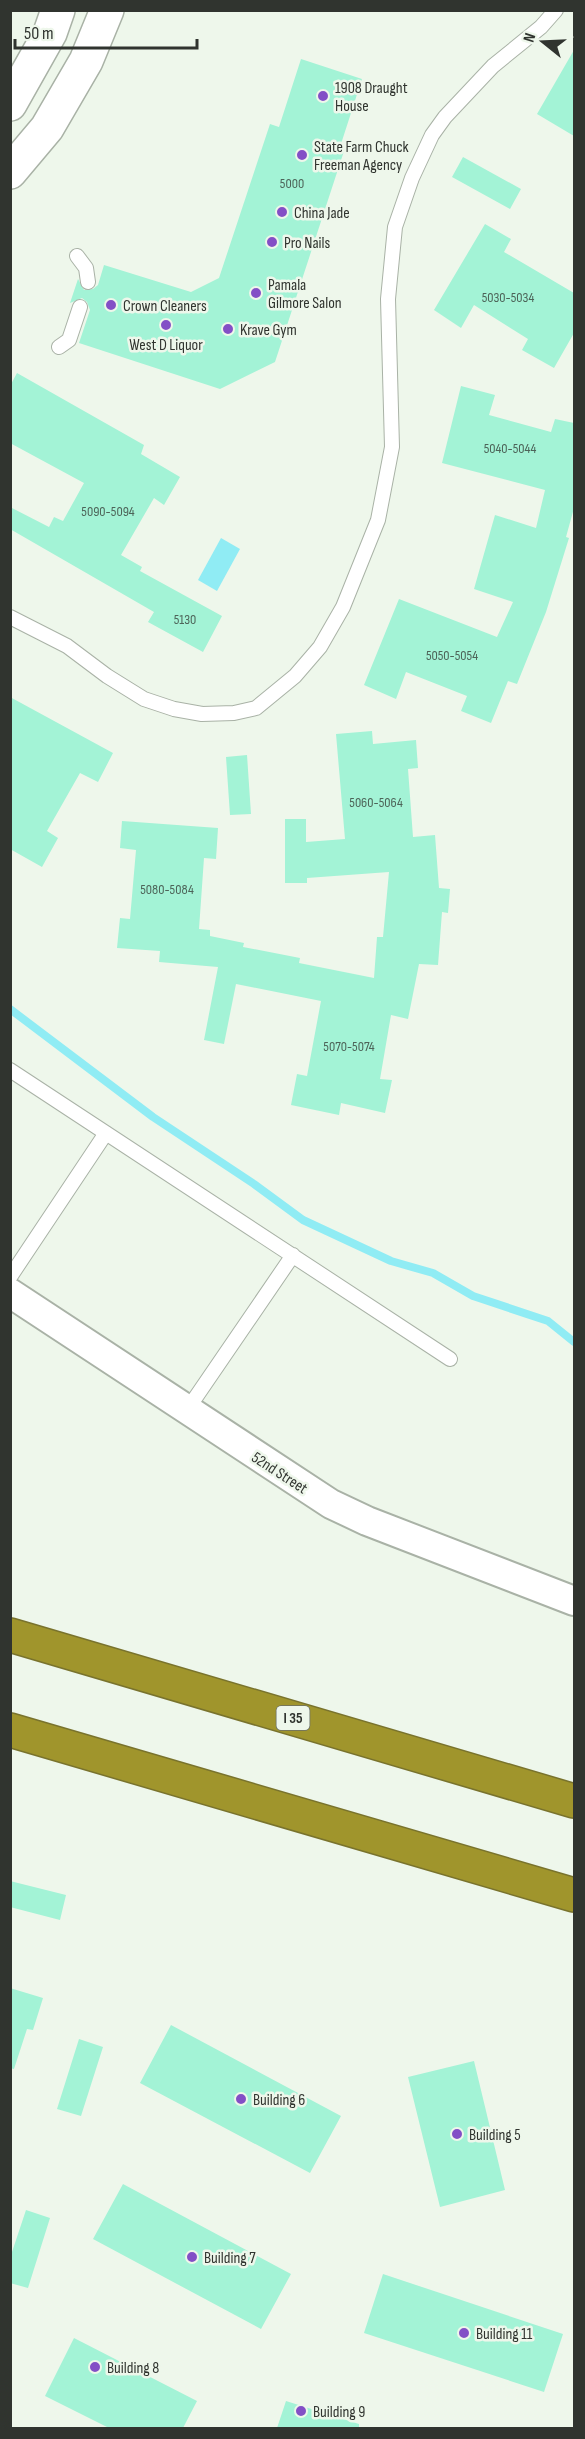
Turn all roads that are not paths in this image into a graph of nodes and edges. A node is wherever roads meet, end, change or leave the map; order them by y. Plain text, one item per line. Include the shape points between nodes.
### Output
1 (58, 10) edge
2 (556, 10) edge
3 (106, 14) edge
4 (14, 98) edge
5 (10, 172) edge
6 (76, 256) dead end
7 (88, 282) dead end
8 (80, 307) dead end
9 (59, 347) dead end
10 (10, 617) edge
11 (10, 1070) edge
12 (106, 1133) junction
13 (293, 1256) junction
14 (10, 1277) edge
15 (10, 1293) edge
16 (450, 1359) dead end
17 (186, 1410) junction
18 (574, 1601) edge
19 (10, 1635) edge
20 (10, 1730) edge
21 (574, 1802) edge
22 (574, 1895) edge

1 - 4 main road via 50,33
2 - 10 lane via 542,27 493,66 445,117 412,178 394,227 388,299 392,447 378,520 343,607 320,647 295,676 256,708 202,714 174,709 144,699 67,646
3 - 5 main road via 86,61 47,128
6 - 7 lane via 86,268
8 - 9 lane via 69,340
11 - 12 lane
12 - 13 lane
12 - 14 lane
13 - 16 lane
13 - 17 lane
15 - 17 street, 52nd Street
17 - 18 street, 52nd Street via 331,1504
19 - 21 highway, I 35
20 - 22 highway

